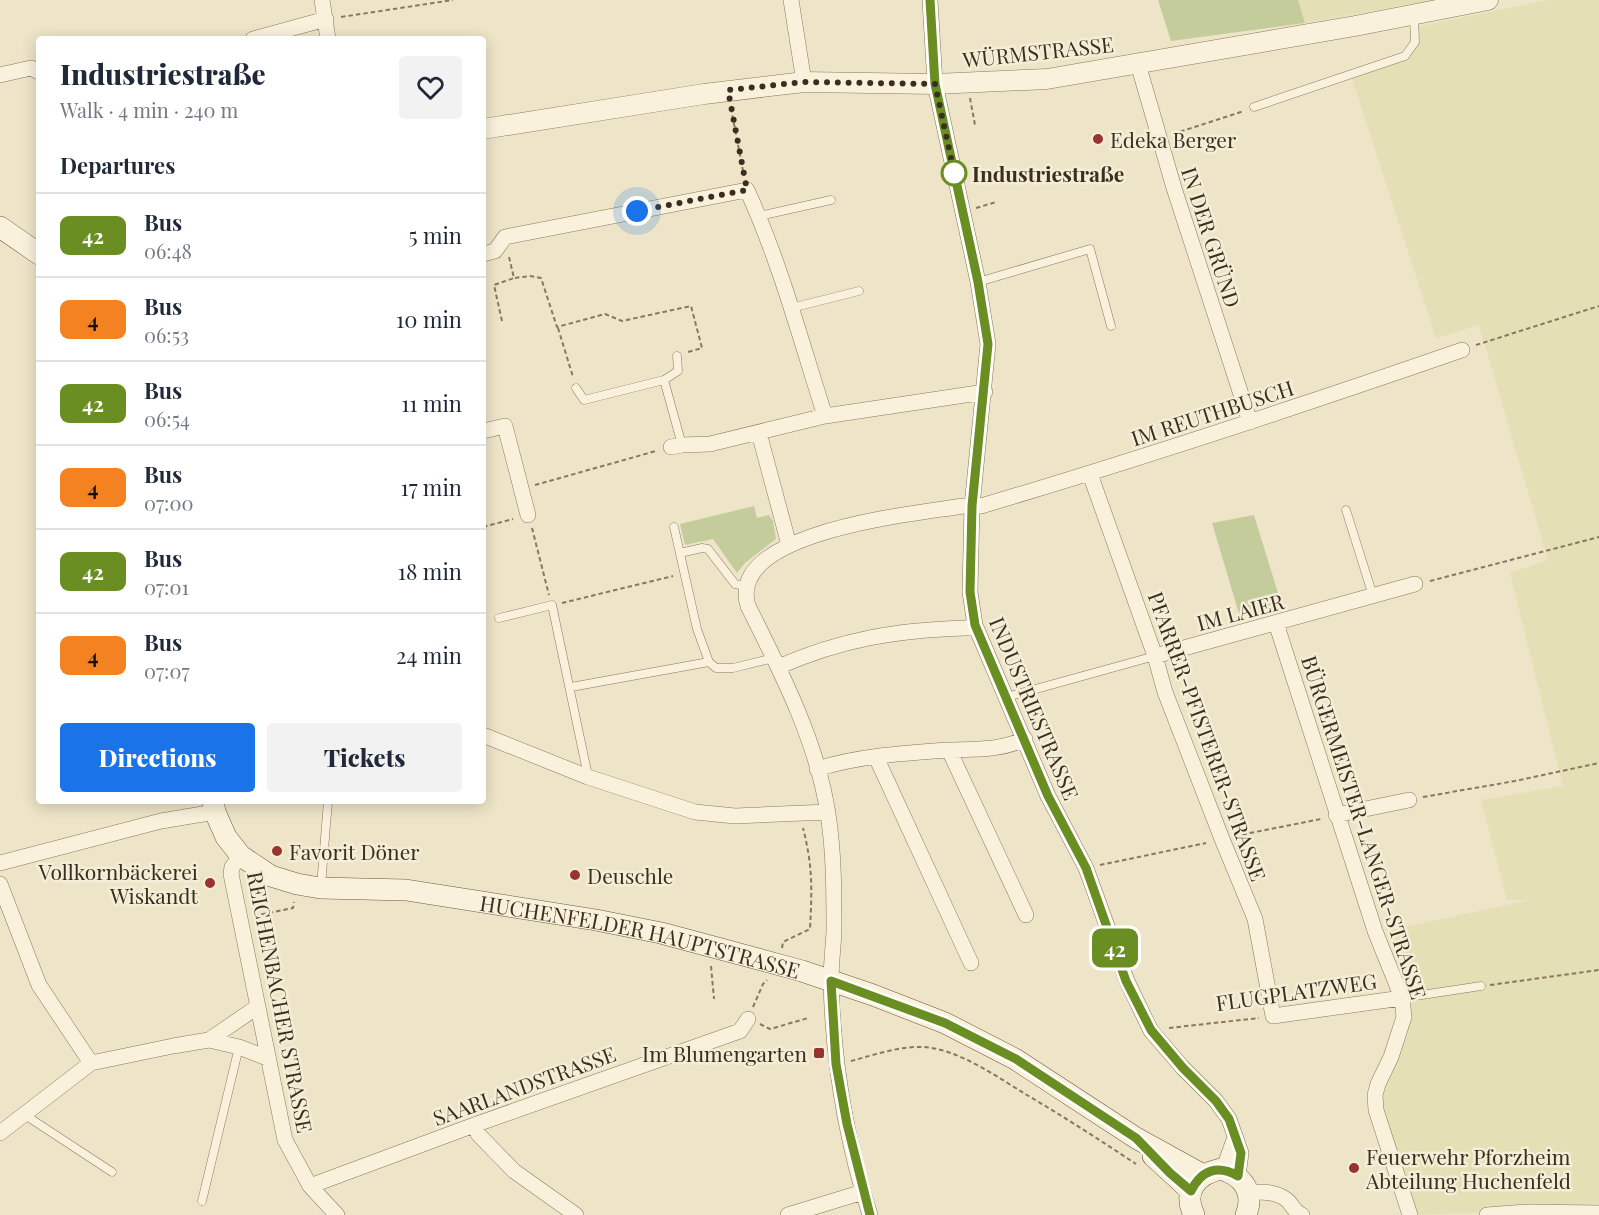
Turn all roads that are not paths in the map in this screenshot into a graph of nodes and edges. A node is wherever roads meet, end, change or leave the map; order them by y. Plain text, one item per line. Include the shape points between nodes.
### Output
1 (322, 0) edge
2 (791, 0) edge
3 (930, 0) edge
4 (1488, 0) edge
5 (1414, 14) junction
6 (326, 19) junction
7 (264, 36) edge
8 (328, 36) edge
9 (1138, 64) junction
10 (36, 70) edge
11 (0, 75) edge
12 (804, 82) junction
13 (935, 84) junction
14 (1254, 107) road end
15 (486, 129) edge
16 (831, 200) dead end
17 (759, 216) junction
18 (0, 227) edge
19 (36, 252) edge
20 (486, 253) edge
21 (978, 282) junction
22 (859, 291) dead end
23 (791, 308) junction
24 (1111, 326) dead end
25 (1462, 350) road end
26 (677, 356) road end
27 (664, 380) junction
28 (576, 388) road end
29 (985, 392) junction
30 (825, 416) junction
31 (1250, 422) junction
32 (486, 431) edge
33 (759, 433) junction
34 (677, 446) joint
35 (1090, 474) junction
36 (972, 506) junction
37 (1346, 510) dead end
38 (528, 515) road end
39 (674, 527) dead end
40 (789, 545) junction
41 (680, 553) junction
42 (1415, 584) road end
43 (746, 585) junction
44 (1372, 596) junction
45 (499, 618) dead end
46 (1276, 623) junction
47 (975, 625) junction
48 (1155, 656) junction
49 (709, 662) junction
50 (776, 663) junction
51 (571, 687) junction
52 (1007, 697) junction
53 (486, 736) edge
54 (1025, 739) junction
55 (948, 750) junction
56 (876, 757) junction
57 (817, 769) junction
58 (588, 777) junction
59 (1409, 800) road end
60 (328, 804) edge
61 (214, 806) edge
62 (828, 812) junction
63 (1336, 815) junction
64 (241, 856) junction
65 (0, 862) edge
66 (0, 884) edge
67 (320, 888) junction
68 (1026, 915) dead end
69 (970, 963) dead end
70 (831, 981) junction
71 (1481, 986) road end
72 (1402, 998) junction
73 (257, 1007) junction
74 (1273, 1016) joint
75 (748, 1019) road end
76 (209, 1040) junction
77 (239, 1047) junction
78 (267, 1058) junction
79 (92, 1063) junction
80 (25, 1115) junction
81 (477, 1124) junction
82 (0, 1133) edge
83 (112, 1173) dead end
84 (1220, 1181) junction
85 (310, 1186) junction
86 (863, 1192) junction
87 (202, 1201) dead end
88 (1599, 1214) edge
89 (337, 1215) edge
90 (576, 1215) edge
91 (788, 1215) edge
92 (870, 1215) edge
93 (1194, 1215) edge
94 (1246, 1215) edge
95 (1302, 1215) edge
96 (1410, 1215) edge
97 (1487, 1215) edge

1 - 6 street
2 - 12 street
3 - 13 street, INDUSTRIESTRASSE
4 - 5 street, WÜRMSTRASSE
5 - 9 street, WÜRMSTRASSE
5 - 14 lane via 1415,42 1405,56
6 - 7 street
6 - 8 street
9 - 13 street, WÜRMSTRASSE via 1047,79
9 - 31 street, IN DER GRÜND
10 - 11 street via 31,68
12 - 13 street, WÜRMSTRASSE
12 - 15 street, WÜRMSTRASSE via 728,90
13 - 21 street, INDUSTRIESTRASSE
16 - 17 lane
17 - 20 street via 747,190 505,237 495,251
17 - 23 street
18 - 19 main road
21 - 24 lane via 1090,249
21 - 29 street, INDUSTRIESTRASSE via 988,344
22 - 23 lane
23 - 30 street
25 - 31 street, IM REUTHBUSCH
26 - 27 lane via 678,371
27 - 28 lane via 584,400
27 - 34 lane
29 - 30 street
29 - 36 street, INDUSTRIESTRASSE
30 - 33 street
31 - 35 street, IM REUTHBUSCH
32 - 38 street via 505,426
33 - 34 street via 710,444
33 - 40 street
35 - 36 street, IM REUTHBUSCH
35 - 48 street, PFARRER-PFISTERER-STRASSE
36 - 40 street, IM REUTHBUSCH via 832,529
36 - 47 street, INDUSTRIESTRASSE via 970,592
37 - 44 lane
39 - 41 lane
40 - 43 street, IM REUTHBUSCH via 757,568
41 - 43 lane via 708,549 735,584
41 - 49 lane via 697,629
42 - 44 street, IM LAIER
43 - 50 street via 748,606
44 - 46 street, IM LAIER
45 - 51 lane via 552,605
46 - 48 street, IM LAIER
46 - 63 street, BÜRGERMEISTER-LANGER-STRASSE
47 - 50 street via 866,637
47 - 52 street, INDUSTRIESTRASSE
48 - 52 lane, IM LAIER
48 - 74 street, PFARRER-PFISTERER-STRASSE via 1165,692 1255,920
49 - 50 lane via 716,668
49 - 51 lane
50 - 57 street
51 - 58 lane
52 - 54 street, INDUSTRIESTRASSE
53 - 58 street
54 - 55 street via 999,748
54 - 84 street, INDUSTRIESTRASSE via 1048,796 1086,868 1126,981 1151,1030 1229,1119 1241,1153
55 - 56 street
55 - 68 street
56 - 57 street
56 - 69 street
57 - 62 street
58 - 62 street via 695,812 735,816
59 - 63 street
60 - 67 lane
61 - 64 main road, HUCHENFELDER HAUPTSTRASSE via 226,837
61 - 65 street
62 - 70 street via 834,932
63 - 72 street, BÜRGERMEISTER-LANGER-STRASSE
64 - 67 main road, HUCHENFELDER HAUPTSTRASSE via 271,876
64 - 73 street, REICHENBACHER STRASSE via 231,874
66 - 79 street via 39,985
67 - 70 main road, HUCHENFELDER HAUPTSTRASSE via 406,890 596,920 661,933
70 - 84 main road, HUCHENFELDER HAUPTSTRASSE via 945,1023 1016,1059 1136,1138
70 - 86 street via 836,1064
71 - 72 lane, FLUGPLATZWEG
72 - 74 street, FLUGPLATZWEG
72 - 96 street, BÜRGERMEISTER-LANGER-STRASSE via 1404,1017 1375,1095 1376,1110
73 - 76 street
73 - 78 street, REICHENBACHER STRASSE
75 - 81 street, SAARLANDSTRASSE via 740,1031
76 - 77 street
76 - 79 street
77 - 78 street
77 - 87 lane
78 - 85 street, REICHENBACHER STRASSE via 285,1140
79 - 80 street
80 - 82 street
80 - 83 lane
81 - 85 street, SAARLANDSTRASSE
81 - 90 street via 478,1134 514,1171
84 - 93 main road via 1190,1199
84 - 94 main road via 1250,1200
84 - 95 street via 1286,1199
85 - 89 street, REICHENBACHER STRASSE
86 - 91 street
86 - 92 street
88 - 97 street

